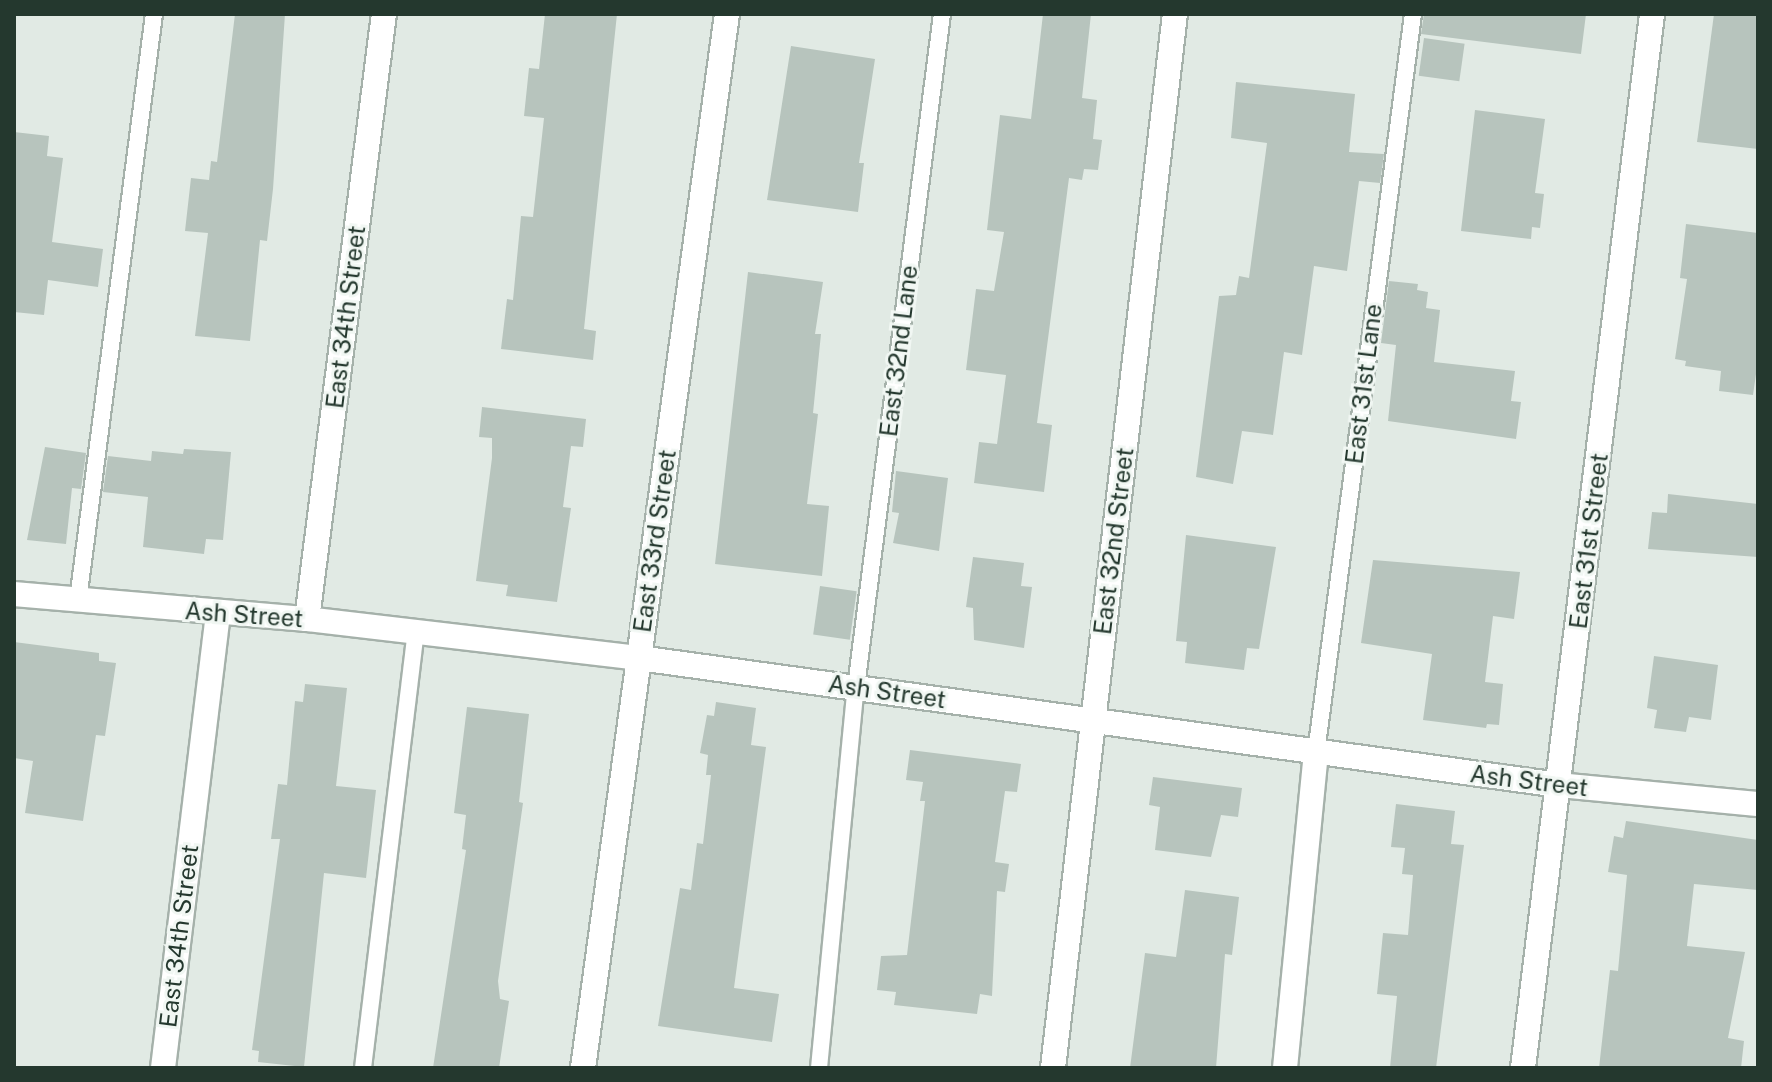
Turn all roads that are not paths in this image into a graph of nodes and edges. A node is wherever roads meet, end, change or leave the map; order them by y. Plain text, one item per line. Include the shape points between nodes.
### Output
1 (154, 14) edge
2 (384, 14) edge
3 (727, 14) edge
4 (942, 14) edge
5 (1175, 14) edge
6 (1413, 14) edge
7 (1652, 14) edge
8 (14, 594) edge
9 (78, 600) junction
10 (218, 614) junction
11 (307, 619) junction
12 (416, 632) junction
13 (639, 658) junction
14 (856, 687) junction
15 (1094, 723) junction
16 (1316, 753) junction
17 (1559, 785) junction
18 (1758, 804) edge
19 (163, 1068) edge
20 (363, 1068) edge
21 (583, 1068) edge
22 (819, 1068) edge
23 (1053, 1068) edge
24 (1285, 1068) edge
25 (1523, 1068) edge

1 - 9 lane
2 - 11 street, East 34th Street
3 - 13 street, East 33rd Street
4 - 14 lane, East 32nd Lane
5 - 15 street, East 32nd Street
6 - 16 lane, East 31st Lane
7 - 17 street, East 31st Street
8 - 9 street, Ash Street
9 - 10 street, Ash Street
10 - 11 street, Ash Street
10 - 19 street, East 34th Street
11 - 12 street, Ash Street
12 - 13 street, Ash Street
12 - 20 lane
13 - 14 street, Ash Street
13 - 21 street, East 33rd Street
14 - 15 street, Ash Street
14 - 22 lane, East 32nd Lane
15 - 16 street, Ash Street
15 - 23 street, East 32nd Street
16 - 17 street, Ash Street
16 - 24 street
17 - 18 street, Ash Street
17 - 25 street, East 31st Street

